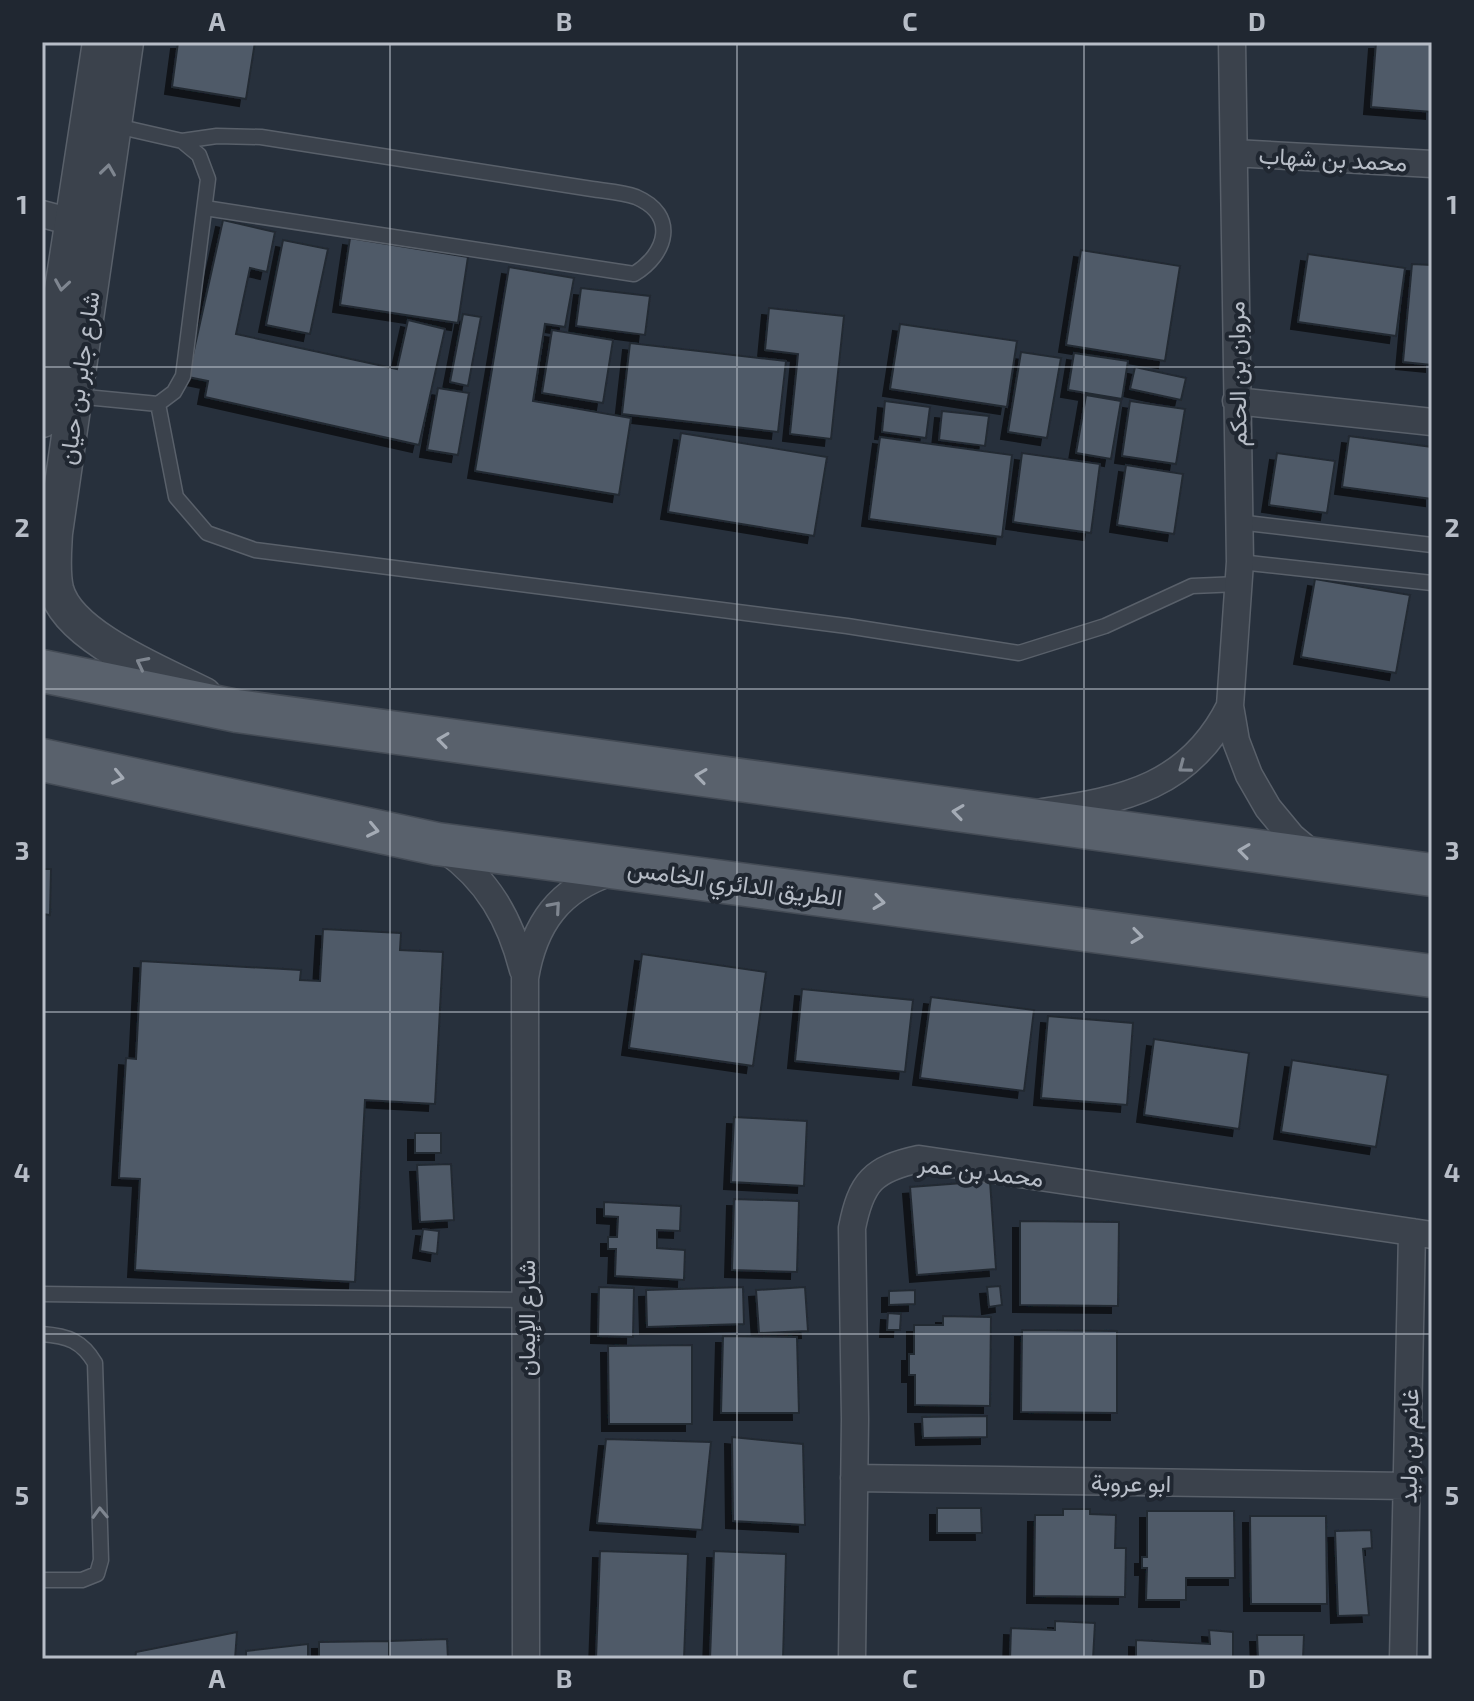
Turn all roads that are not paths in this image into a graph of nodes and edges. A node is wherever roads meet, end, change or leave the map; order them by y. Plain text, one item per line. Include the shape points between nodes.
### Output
1 (100, 42) edge
2 (126, 42) edge
3 (1232, 42) edge
4 (101, 123) junction
5 (182, 141) junction
6 (1234, 153) junction
7 (1432, 164) edge
8 (205, 208) junction
9 (71, 222) edge
10 (75, 396) junction
11 (1236, 401) junction
12 (158, 404) junction
13 (42, 420) edge
14 (1432, 422) edge
15 (1238, 522) junction
16 (1432, 545) edge
17 (1239, 573) junction
18 (1432, 583) edge
19 (42, 671) edge
20 (1230, 706) junction
21 (237, 711) junction
22 (42, 760) edge
23 (999, 818) junction
24 (437, 844) junction
25 (1322, 861) junction
26 (637, 869) junction
27 (1432, 875) edge
28 (1432, 976) edge
29 (525, 978) junction
30 (1422, 1233) edge
31 (42, 1294) edge
32 (525, 1300) junction
33 (42, 1334) edge
34 (854, 1478) junction
35 (1407, 1486) junction
36 (42, 1580) edge
37 (526, 1659) edge
38 (852, 1659) edge
39 (1403, 1659) edge

1 - 4 street, شارع جابر بن حيان
2 - 4 street, شارع جابر بن حيان
3 - 6 street, مروان بن الحكم
4 - 5 lane
4 - 9 street, شارع جابر بن حيان
5 - 8 lane via 199,155 208,179
5 - 8 lane via 261,137 592,189 635,197 655,209 664,227 651,263 634,274
6 - 7 street, محمد بن شهاب
6 - 11 street, مروان بن الحكم
8 - 12 lane via 183,376
9 - 10 street, شارع جابر بن حيان
9 -> 13 street, شارع جابر بن حيان
10 - 12 lane
21 -> 10 street, شارع جابر بن حيان via 117,650 79,624 56,591 55,533
11 - 14 street
11 - 15 street, مروان بن الحكم
12 - 17 lane via 176,497 207,533 255,550 1019,653 1105,626 1192,586
15 - 16 lane
15 - 17 street, مروان بن الحكم
17 - 18 lane
17 - 20 street, مروان بن الحكم
19 - 21 main road
20 -> 23 street, مروان بن الحكم via 1194,759 1170,777 1143,790 1064,809
20 - 25 street, مروان بن الحكم via 1236,741 1268,808
23 -> 21 main road
22 -> 24 main road, الطريق الدائري الخامس
25 -> 23 main road
24 - 26 main road, الطريق الدائري الخامس
24 - 29 street, شارع الإيمان via 473,872 501,908
25 - 27 main road
26 -> 28 main road, الطريق الدائري الخامس
29 -> 26 street, شارع الإيمان via 538,930 569,892 590,879
29 - 32 street, شارع الإيمان
30 - 34 street, محمد بن عمر via 919,1159 891,1165 871,1179 858,1198 852,1228
30 - 35 street, غانم بن وليد
31 - 32 lane
32 - 37 street, شارع الإيمان
36 -> 33 lane via 82,1580 97,1574 101,1560 95,1363 85,1346
34 - 35 street, ابو عروبة
34 - 38 street, محمد بن عمر
35 - 39 street, غانم بن وليد

